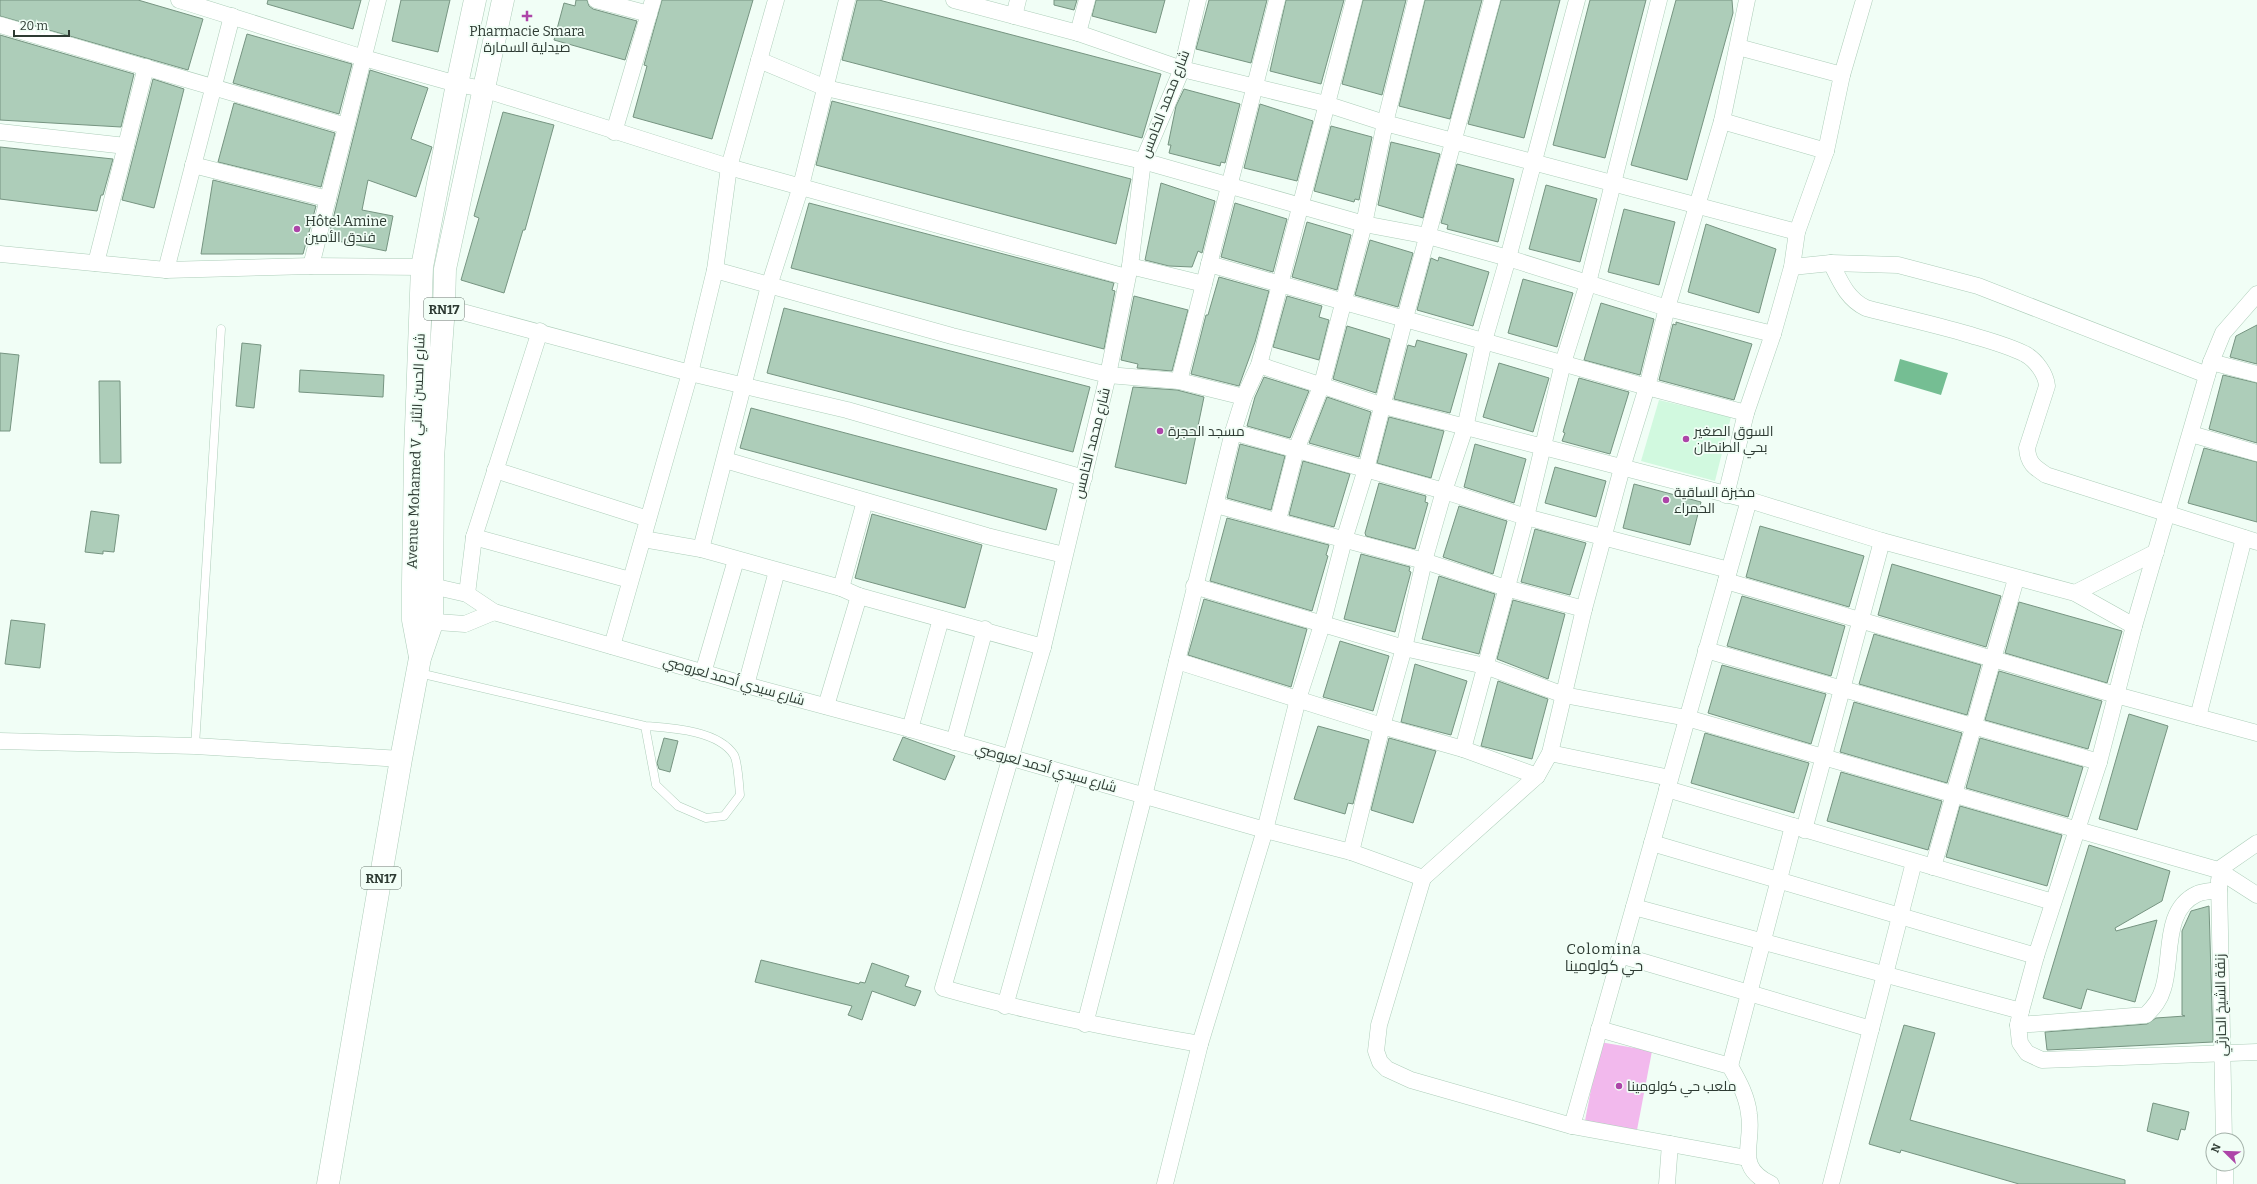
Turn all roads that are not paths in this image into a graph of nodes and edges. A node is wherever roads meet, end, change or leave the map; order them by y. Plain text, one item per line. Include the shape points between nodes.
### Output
1 (179, 0) edge
2 (378, 0) edge
3 (475, 0) edge
4 (503, 0) edge
5 (596, 0) edge
6 (776, 0) edge
7 (847, 0) edge
8 (954, 0) edge
9 (1018, 0) edge
10 (1087, 0) edge
11 (1198, 0) edge
12 (1277, 0) edge
13 (1354, 0) edge
14 (1416, 0) edge
15 (1492, 0) edge
16 (1577, 0) edge
17 (1659, 0) edge
18 (1748, 0) edge
19 (1864, 0) edge
20 (651, 7) edge
21 (232, 16) junction
22 (1014, 16) junction
23 (0, 26) edge
24 (1078, 33) junction
25 (1738, 47) junction
26 (364, 58) junction
27 (759, 60) junction
28 (146, 67) junction
29 (1182, 69) junction
30 (1842, 75) junction
31 (457, 84) junction
32 (1255, 86) junction
33 (826, 88) junction
34 (213, 89) junction
35 (483, 90) junction
36 (1326, 104) junction
37 (1722, 121) junction
38 (1385, 122) junction
39 (346, 126) junction
40 (0, 132) edge
41 (614, 132) junction
42 (1455, 140) junction
43 (126, 146) junction
44 (1826, 151) junction
45 (1143, 161) junction
46 (1533, 162) junction
47 (193, 165) junction
48 (729, 167) junction
49 (1612, 182) junction
50 (1231, 185) junction
51 (801, 186) junction
52 (328, 199) junction
53 (1697, 205) junction
54 (1300, 206) junction
55 (1364, 224) junction
56 (1797, 232) junction
57 (1428, 236) junction
58 (0, 254) edge
59 (1508, 258) junction
60 (96, 263) junction
61 (1831, 263) junction
62 (1209, 264) junction
63 (311, 266) junction
64 (422, 267) junction
65 (1792, 267) junction
66 (166, 270) junction
67 (715, 270) junction
68 (1128, 272) junction
69 (1588, 283) junction
70 (1204, 284) junction
71 (1280, 284) junction
72 (769, 286) junction
73 (1343, 300) junction
74 (2255, 300) edge
75 (444, 307) junction
76 (1667, 308) junction
77 (1405, 318) junction
78 (221, 329) dead end
79 (540, 331) junction
80 (1773, 334) junction
81 (1484, 341) junction
82 (1563, 363) junction
83 (1259, 365) junction
84 (2209, 368) junction
85 (690, 373) junction
86 (2257, 374) edge
87 (1108, 375) junction
88 (1179, 381) junction
89 (1322, 384) junction
90 (745, 386) junction
91 (1648, 387) junction
92 (1244, 397) junction
93 (1384, 406) junction
94 (1746, 413) junction
95 (1465, 428) junction
96 (1233, 432) junction
97 (2191, 434) junction
98 (1542, 446) junction
99 (1296, 450) junction
100 (2257, 453) edge
101 (725, 460) junction
102 (1622, 468) junction
103 (1366, 469) junction
104 (495, 470) junction
105 (1084, 478) junction
106 (1444, 490) junction
107 (1726, 495) junction
108 (1749, 500) junction
109 (865, 501) junction
110 (1216, 505) junction
111 (2166, 514) junction
112 (1526, 516) junction
113 (648, 518) junction
114 (1278, 520) junction
115 (474, 537) junction
116 (1604, 538) junction
117 (643, 539) junction
118 (1344, 540) junction
119 (2251, 540) edge
120 (1882, 541) junction
121 (701, 549) junction
122 (2156, 552) junction
123 (1064, 555) junction
124 (736, 560) junction
125 (1424, 561) junction
126 (777, 572) junction
127 (1728, 575) junction
128 (2016, 579) junction
129 (630, 580) junction
130 (422, 584) junction
131 (1194, 586) junction
132 (841, 588) junction
133 (1506, 588) junction
134 (2075, 593) junction
135 (467, 594) junction
136 (859, 596) junction
137 (1584, 609) junction
138 (494, 612) junction
139 (941, 619) junction
140 (1861, 620) junction
141 (423, 622) junction
142 (1322, 625) junction
143 (2134, 626) junction
144 (984, 629) junction
145 (612, 646) junction
146 (1043, 647) junction
147 (1404, 648) junction
148 (1706, 650) junction
149 (1994, 660) junction
150 (1177, 662) junction
151 (419, 666) junction
152 (1485, 666) junction
153 (703, 673) junction
154 (746, 685) junction
155 (1842, 689) junction
156 (1564, 695) junction
157 (2116, 695) junction
158 (1298, 698) junction
159 (826, 706) junction
160 (1687, 718) junction
161 (2198, 718) junction
162 (645, 726) junction
163 (1382, 726) junction
164 (1974, 728) junction
165 (910, 729) junction
166 (2257, 733) edge
167 (0, 741) edge
168 (954, 742) junction
169 (195, 746) junction
170 (1463, 749) junction
171 (1550, 753) junction
172 (1824, 758) junction
173 (401, 759) junction
174 (1012, 759) junction
175 (2099, 762) junction
176 (1070, 775) junction
177 (1538, 776) junction
178 (1669, 783) junction
179 (1955, 795) junction
180 (1144, 796) junction
181 (1798, 828) junction
182 (1265, 830) junction
183 (2078, 830) junction
184 (1652, 843) junction
185 (2257, 844) edge
186 (1351, 852) junction
187 (1914, 862) junction
188 (1933, 867) junction
189 (2218, 870) junction
190 (1423, 878) junction
191 (1779, 880) junction
192 (2219, 890) junction
193 (2257, 895) edge
194 (2053, 902) junction
195 (1634, 906) junction
196 (1900, 916) junction
197 (1763, 941) junction
198 (1620, 955) junction
199 (2036, 956) junction
200 (1885, 974) junction
201 (1749, 993) junction
202 (1005, 1006) junction
203 (2020, 1018) junction
204 (1085, 1024) junction
205 (1599, 1029) junction
206 (1871, 1029) junction
207 (1200, 1044) junction
208 (2257, 1052) edge
209 (2222, 1054) junction
210 (1730, 1066) junction
211 (1572, 1126) junction
212 (2224, 1132) edge
213 (1670, 1144) junction
214 (1747, 1158) junction
215 (2225, 1172) edge
216 (328, 1184) edge
217 (1165, 1184) edge
218 (1667, 1184) edge
219 (1771, 1184) edge
220 (1831, 1184) edge
221 (2225, 1184) edge

1 - 21 street
2 - 26 street
3 - 31 main road, Avenue Mohamed V شارع الحسن الثاني / RN17
4 - 35 main road, Avenue Mohamed V شارع الحسن الثاني / RN17
5 - 20 street
6 - 27 street
7 - 33 street
8 - 22 street
9 - 22 street
10 - 24 street
11 - 29 street, شارع محمد الخامس
12 - 32 street
13 - 36 street
14 - 38 street
15 - 42 street
16 - 46 street
17 - 49 street
18 - 25 street
19 - 30 street
20 - 41 street
21 - 26 street
21 - 34 street
22 - 24 street
23 - 28 street
24 - 29 street
25 - 30 street
25 - 37 street
26 - 31 street
26 - 39 street
27 - 33 street
27 - 48 street
28 - 34 street
28 - 43 street
29 - 32 street
29 - 45 street, شارع محمد الخامس
30 - 44 street
31 - 35 street
31 - 64 main road, Avenue Mohamed V شارع الحسن الثاني / RN17
32 - 36 street
32 - 50 street
33 - 45 street
33 - 51 street
34 - 39 street
34 - 47 street
35 - 41 street
35 - 75 main road, Avenue Mohamed V شارع الحسن الثاني / RN17 via 445,269
36 - 38 street
36 - 54 street
37 - 44 street
37 - 53 street
38 - 42 street
38 - 55 street
39 - 52 street
40 - 43 street
41 - 48 street
42 - 46 street
42 - 57 street
43 - 60 street
44 - 56 street
45 - 50 street
45 - 68 street, شارع محمد الخامس
46 - 49 street
46 - 59 street
47 - 52 street
47 - 66 street
48 - 51 street
48 - 67 street
49 - 53 street
49 - 69 street
50 - 54 street
50 - 62 street
51 - 68 street
51 - 72 street
52 - 63 street
53 - 56 street
53 - 76 street
54 - 55 street
54 - 71 street
55 - 57 street
55 - 73 street
56 - 65 street
57 - 59 street
57 - 77 street
58 - 60 street
59 - 69 street
59 - 81 street
60 - 66 street
61 - 65 street
61 - 84 street via 1898,265 1978,286
61 - 111 street via 1844,290 1859,305 1991,341 2027,355 2040,368 2047,386 2027,448 2032,465 2046,475
62 - 70 street
62 - 71 street
63 - 64 street
63 - 66 street
64 - 130 main road, Avenue Mohamed V شارع الحسن الثاني / RN17
65 - 80 street
67 - 72 street
67 - 85 street
68 - 70 street
68 - 87 street, شارع محمد الخامس
69 - 76 street
69 - 82 street
70 - 88 street
71 - 73 street
71 - 83 street
72 - 87 street
72 - 90 street
73 - 77 street
73 - 89 street
74 - 84 street via 2223,333
75 - 79 street
75 - 130 main road, Avenue Mohamed V شارع الحسن الثاني / RN17
76 - 80 street
76 - 91 street
77 - 81 street
77 - 93 street
78 - 169 lane
79 - 85 street
79 - 104 street
80 - 94 street
81 - 82 street
81 - 95 street
82 - 91 street
82 - 98 street
83 - 89 street
83 - 92 street
84 - 86 street
84 - 97 street
85 - 90 street
85 - 113 street
87 - 88 street
87 - 105 street, شارع محمد الخامس
88 - 92 street
89 - 93 street
89 - 99 street
90 - 101 street
90 - 105 street via 847,410
91 - 94 street
91 - 102 street
92 - 96 street
93 - 95 street
93 - 103 street
94 - 107 street
95 - 98 street
95 - 106 street
96 - 99 street
96 - 110 street
97 - 100 street
97 - 111 street
98 - 102 street
98 - 112 street
99 - 103 street
99 - 114 street
101 - 109 street
101 - 121 street
102 - 107 street
102 - 116 street
103 - 106 street
103 - 118 street
104 - 113 street
104 - 115 street
105 - 123 street, شارع محمد الخامس
106 - 112 street
106 - 125 street
107 - 108 street
108 - 120 street
108 - 127 street
109 - 123 street
109 - 132 street
110 - 114 street
110 - 131 street
111 - 119 street
111 - 122 street
112 - 116 street
112 - 133 street
113 - 117 street
114 - 118 street
115 - 129 street
115 - 135 street
116 - 127 street
116 - 137 street
117 - 121 street
117 - 129 street
118 - 125 street
118 - 142 street
119 - 161 street
120 - 128 street
120 - 140 street
121 - 124 street
122 - 134 street
122 - 143 street
123 - 146 street, شارع محمد الخامس
124 - 126 street
124 - 153 street
125 - 133 street
125 - 147 street
126 - 132 street
126 - 154 street
127 - 140 street
127 - 148 street
128 - 134 street
128 - 149 street
129 - 145 street
130 - 135 street, شارع سيدي أحمد لعروصي
130 - 141 main road, Avenue Mohamed V شارع الحسن الثاني / RN17
131 - 142 street
131 - 150 street
132 - 136 street
133 - 137 street
133 - 152 street
134 - 143 street
135 - 138 street, شارع سيدي أحمد لعروصي
136 - 139 street
136 - 159 street
137 - 156 street
138 - 141 street via 465,624
138 - 145 street, شارع سيدي أحمد لعروصي
139 - 144 street
139 - 165 street
140 - 149 street
140 - 155 street
141 - 151 main road, RN17
142 - 147 street
142 - 158 street
143 - 157 street
144 - 146 street
144 - 168 street
145 - 153 street, شارع سيدي أحمد لعروصي
146 - 174 street, شارع محمد الخامس
147 - 152 street
147 - 163 street
148 - 155 street
148 - 160 street
149 - 157 street
149 - 164 street
150 - 158 street
150 - 180 street
151 - 162 lane
151 - 173 main road, RN17
152 - 156 street
152 - 170 street
153 - 154 street, شارع سيدي أحمد لعروصي
154 - 159 street, شارع سيدي أحمد لعروصي
155 - 164 street
155 - 172 street
156 - 160 street
156 - 171 street
157 - 161 street
157 - 175 street
158 - 163 street
158 - 182 street
159 - 165 street, شارع سيدي أحمد لعروصي
160 - 172 street
160 - 178 street
161 - 166 street
162 - 162 lane via 682,729 721,742 735,756 740,795 724,816 706,818 678,806 656,785
163 - 170 street
163 - 186 street
164 - 175 street
164 - 179 street
165 - 168 street, شارع سيدي أحمد لعروصي
167 - 169 street
168 - 174 street, شارع سيدي أحمد لعروصي
169 - 173 street
170 - 177 street
171 - 177 street
171 - 178 street
172 - 179 street
172 - 181 street
173 - 216 main road, RN17
174 - 176 street, شارع سيدي أحمد لعروصي
174 - 202 street, شارع محمد الخامس via 943,988
175 - 183 street
176 - 180 street, شارع سيدي أحمد لعروصي
176 - 202 street
177 - 190 street
178 - 181 street
178 - 184 street
179 - 183 street
179 - 188 street
180 - 182 street, شارع سيدي أحمد لعروصي
180 - 204 street
181 - 187 street
181 - 191 street
182 - 186 street, شارع سيدي أحمد لعروصي
182 - 207 street
183 - 189 street
183 - 194 street
184 - 191 street
184 - 195 street
185 - 189 street
186 - 190 street, شارع سيدي أحمد لعروصي
187 - 188 street
187 - 196 street
188 - 194 street
189 - 192 street, زنقة الشيخ الحارثي
189 - 193 street
190 - 211 street via 1379,1024 1376,1051 1380,1062 1387,1069 1411,1080
191 - 196 street
191 - 197 street
192 - 203 street via 2198,894 2185,903 2176,916 2172,926 2164,989 2158,1003 2146,1015
192 - 209 street, زنقة الشيخ الحارثي
194 - 199 street
195 - 197 street
195 - 198 street
196 - 199 street
196 - 200 street
197 - 200 street
197 - 201 street
198 - 201 street
198 - 205 street
199 - 203 street
200 - 203 street
200 - 206 street
201 - 206 street
201 - 210 street
202 - 204 street
203 - 209 street via 2020,1043 2027,1053 2042,1060
204 - 207 street
205 - 210 street
205 - 211 street
206 - 220 street
207 - 217 street
208 - 209 street
209 - 212 street, زنقة الشيخ الحارثي
210 - 214 street via 1746,1097 1750,1116
211 - 213 street
213 - 214 street
213 - 218 street
214 - 219 street via 1752,1171
215 - 221 street

